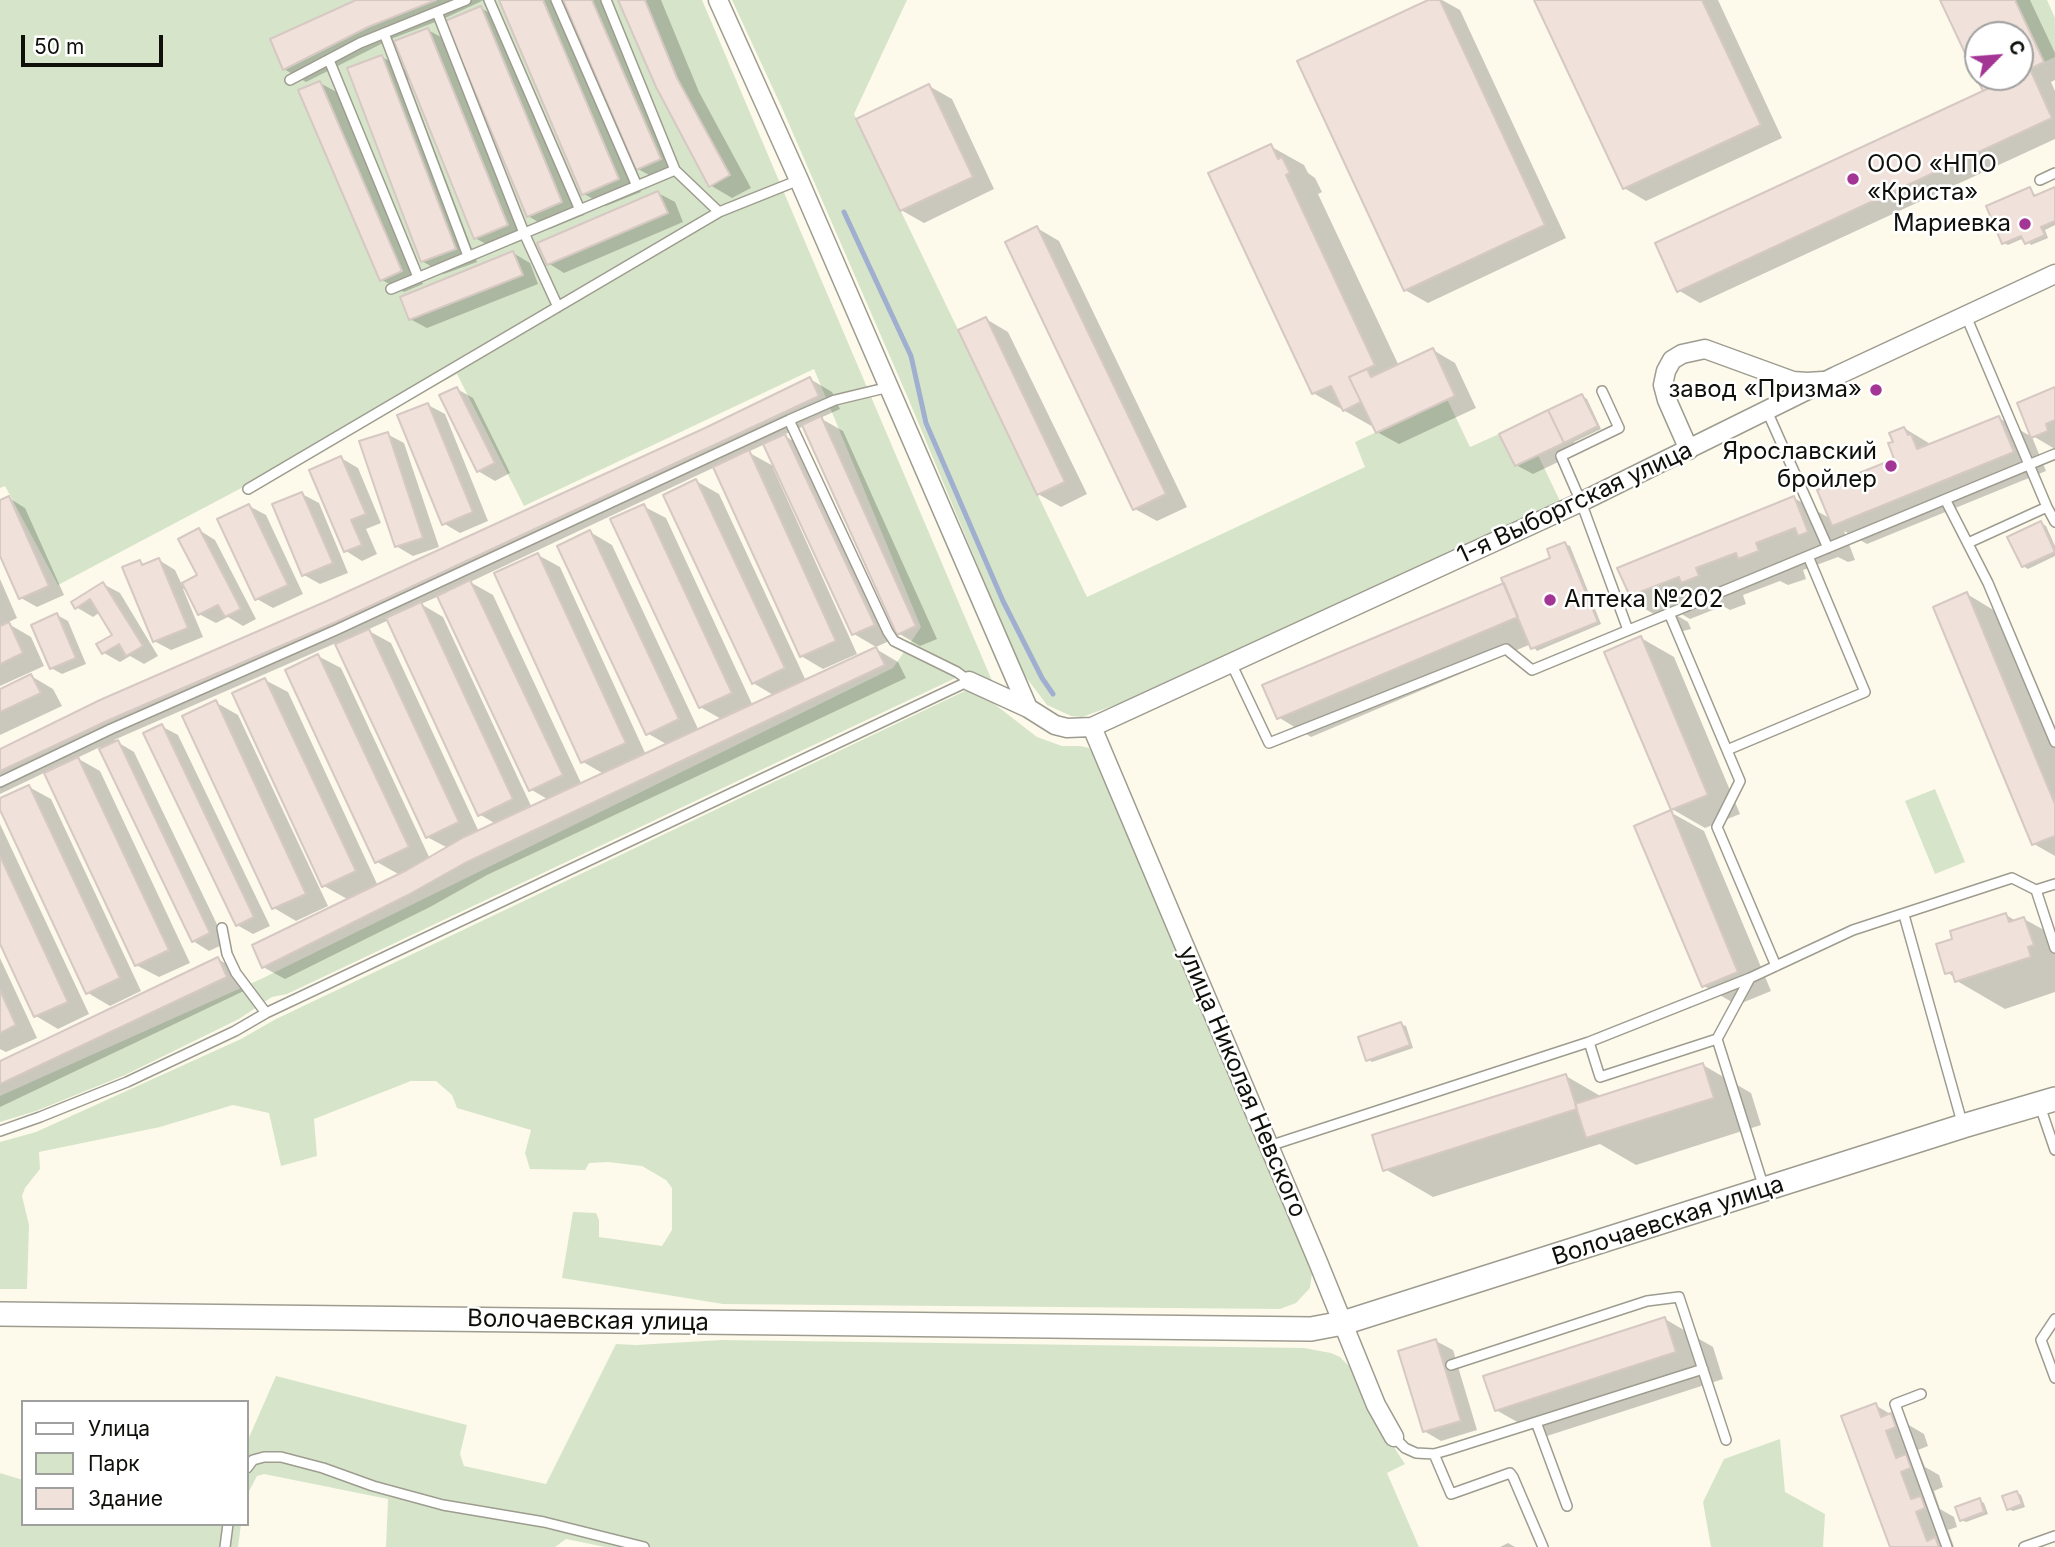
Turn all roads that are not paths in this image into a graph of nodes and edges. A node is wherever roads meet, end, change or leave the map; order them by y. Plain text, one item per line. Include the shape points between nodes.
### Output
1 (466, 0) edge
2 (489, 0) edge
3 (556, 0) edge
4 (606, 0) edge
5 (718, 0) edge
6 (437, 12) junction
7 (384, 33) junction
8 (329, 60) junction
9 (290, 80) dead end
10 (674, 170) junction
11 (2055, 173) edge
12 (799, 180) junction
13 (2040, 180) dead end
14 (637, 186) junction
15 (580, 210) junction
16 (719, 212) junction
17 (524, 233) junction
18 (468, 256) junction
19 (2055, 274) edge
20 (418, 277) junction
21 (391, 289) dead end
22 (558, 307) junction
23 (1966, 316) junction
24 (1836, 376) junction
25 (889, 387) junction
26 (1602, 391) dead end
27 (1767, 411) junction
28 (789, 420) junction
29 (1689, 450) junction
30 (2055, 454) edge
31 (2030, 466) junction
32 (247, 489) dead end
33 (1946, 501) junction
34 (1581, 502) junction
35 (2047, 507) junction
36 (2055, 522) edge
37 (1968, 543) junction
38 (1828, 548) junction
39 (1808, 556) junction
40 (1669, 613) junction
41 (1628, 630) junction
42 (1231, 663) junction
43 (969, 681) junction
44 (1028, 708) junction
45 (1092, 727) junction
46 (2055, 741) edge
47 (1727, 750) junction
48 (0, 782) edge
49 (2055, 884) edge
50 (2036, 890) junction
51 (1904, 915) junction
52 (222, 928) dead end
53 (2055, 948) edge
54 (1776, 966) junction
55 (1750, 978) junction
56 (266, 1013) junction
57 (1717, 1040) junction
58 (1589, 1042) junction
59 (2047, 1101) edge
60 (1963, 1126) junction
61 (0, 1130) edge
62 (1269, 1146) junction
63 (2055, 1150) edge
64 (1764, 1191) junction
65 (0, 1314) edge
66 (2055, 1318) edge
67 (1343, 1323) junction
68 (1451, 1365) dead end
69 (1703, 1369) junction
70 (2055, 1378) edge
71 (1921, 1394) dead end
72 (1536, 1422) junction
73 (1394, 1437) joint
74 (1726, 1440) dead end
75 (1434, 1454) junction
76 (248, 1467) edge
77 (1567, 1506) dead end
78 (229, 1526) edge
79 (2055, 1536) edge
80 (225, 1547) edge
81 (644, 1547) edge
82 (1543, 1547) edge
83 (1947, 1547) edge
84 (2024, 1547) edge

1 - 6 lane
2 - 15 lane
3 - 14 lane
4 - 10 lane
5 - 12 street
6 - 7 lane
6 - 17 lane
7 - 8 lane
7 - 18 lane
8 - 9 lane
8 - 20 lane
10 - 14 lane
10 - 16 lane
11 - 13 lane
12 - 16 lane
12 - 25 street
14 - 15 lane
15 - 17 lane
16 - 22 lane
17 - 18 lane
17 - 22 lane
18 - 20 lane
19 - 23 street, 1-я Выборгская улица
20 - 21 lane
22 - 32 lane
23 - 24 street, 1-я Выборгская улица
23 - 31 lane
24 - 27 street, 1-я Выборгская улица
24 - 29 street via 1793,381 1705,349 1682,354 1665,371 1663,385
25 - 28 lane via 835,400
25 - 44 street
26 - 34 lane via 1619,428 1561,456
27 - 29 street, 1-я Выборгская улица
27 - 38 lane
28 - 43 lane via 894,641
28 - 48 lane
29 - 34 street, 1-я Выборгская улица
30 - 31 lane
31 - 33 lane
31 - 35 lane
33 - 37 lane
33 - 38 lane
34 - 41 lane
34 - 42 street, 1-я Выборгская улица
35 - 36 lane
35 - 37 lane
37 - 46 lane
38 - 39 lane
39 - 40 lane
39 - 47 lane via 1865,692
40 - 41 lane
40 - 47 lane
41 - 42 lane via 1532,670 1506,649 1269,743
42 - 45 street, 1-я Выборгская улица
43 - 44 street
43 - 56 lane
44 - 45 street via 1067,728
45 - 62 street, улица Николая Невского
47 - 54 lane via 1740,781 1717,827
49 - 50 lane
50 - 51 lane via 2012,878
50 - 53 lane
51 - 54 lane via 1853,930
51 - 60 lane
52 - 56 lane via 236,973
54 - 55 lane
55 - 57 lane
55 - 58 lane
56 - 61 lane via 127,1082
57 - 58 lane via 1600,1077
57 - 64 lane
58 - 62 lane
59 - 60 street, Волочаевская улица
59 - 63 lane
60 - 64 street, Волочаевская улица
62 - 67 street, улица Николая Невского
64 - 67 street, Волочаевская улица
65 - 67 street, Волочаевская улица via 1278,1329
66 - 70 lane via 2041,1340
67 - 73 street, улица Николая Невского
68 - 69 lane via 1647,1301 1679,1297
69 - 72 lane
69 - 74 lane
71 - 83 lane via 1895,1404
72 - 75 lane
72 - 77 lane
73 - 75 lane via 1416,1453
75 - 82 lane via 1451,1494 1510,1473
76 - 81 lane via 253,1460 281,1457 433,1503 544,1522
78 - 80 lane
79 - 84 lane

